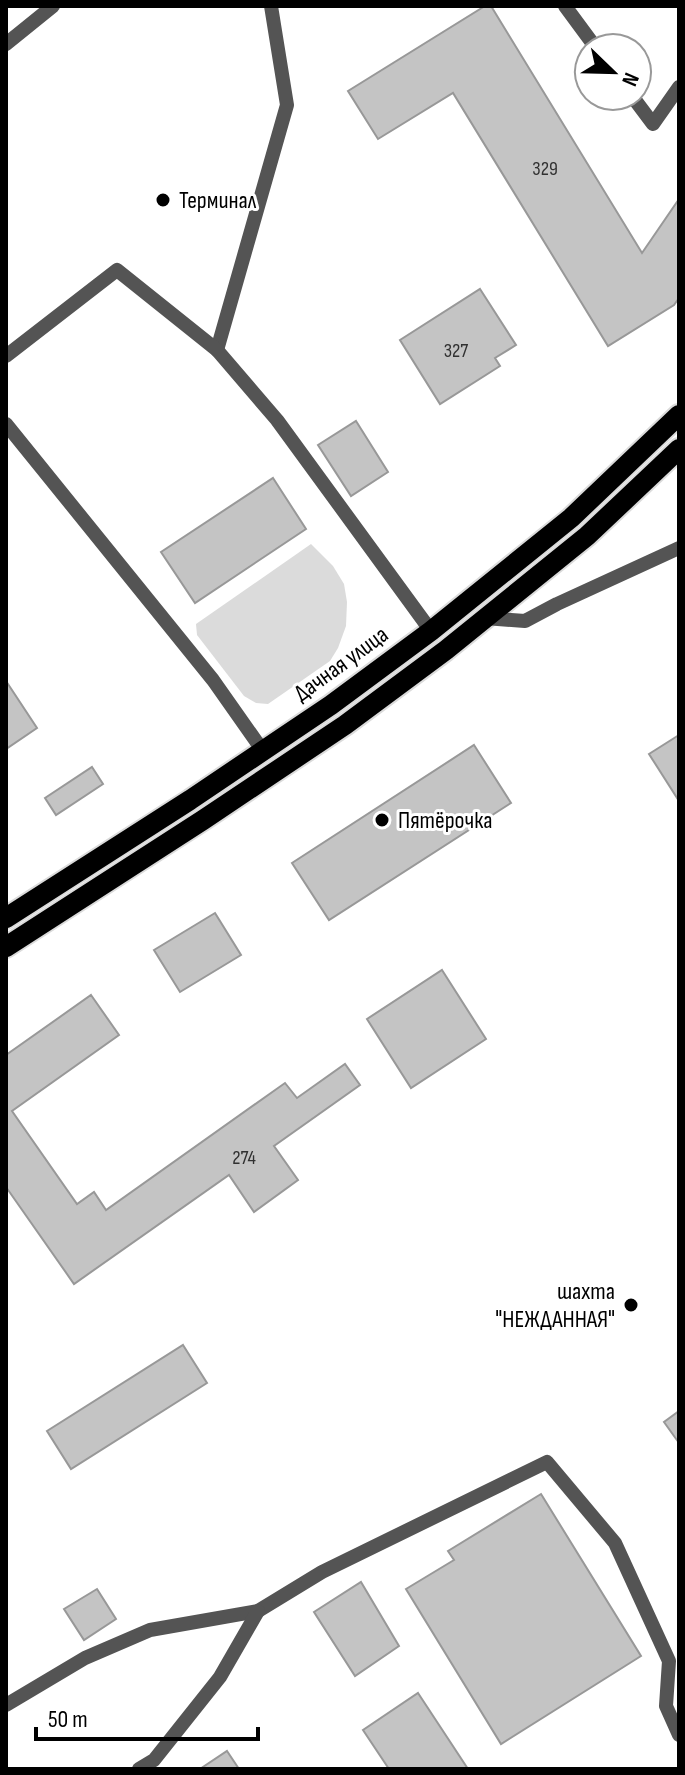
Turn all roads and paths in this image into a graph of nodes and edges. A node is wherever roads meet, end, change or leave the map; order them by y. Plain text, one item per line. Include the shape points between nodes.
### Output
1 (53, 6) edge
2 (271, 6) edge
3 (565, 6) edge
4 (584, 32) edge
5 (6, 44) edge
6 (679, 87) edge
7 (644, 112) edge
8 (217, 350) junction
9 (6, 356) edge
10 (679, 415) edge
11 (6, 424) edge
12 (679, 449) edge
13 (679, 548) edge
14 (485, 618) junction
15 (431, 631) junction
16 (446, 650) junction
17 (263, 751) junction
18 (277, 771) junction
19 (93, 862) junction
20 (107, 882) junction
21 (6, 918) edge
22 (6, 947) edge
23 (258, 1611) junction
24 (6, 1705) edge
25 (679, 1735) edge
26 (139, 1769) edge

1 - 5 lane
2 - 8 lane via 287,105
3 - 4 lane
6 - 7 lane via 653,124
8 - 9 lane via 117,270
8 - 15 lane via 277,420
10 - 15 main road, Дачная улица via 571,518
11 - 17 lane via 213,680
12 - 14 main road via 587,536
13 - 14 lane via 525,621
14 - 16 main road
15 - 16 main road
15 - 17 main road, Дачная улица
16 - 18 main road
17 - 18 main road
17 - 19 main road, Дачная улица
18 - 20 main road
19 - 20 main road
19 - 21 main road, Дачная улица
20 - 22 main road
23 - 24 lane via 150,1630 85,1658
23 - 25 lane via 322,1572 547,1462 615,1543 669,1661 666,1706
23 - 26 lane via 220,1677 154,1760

